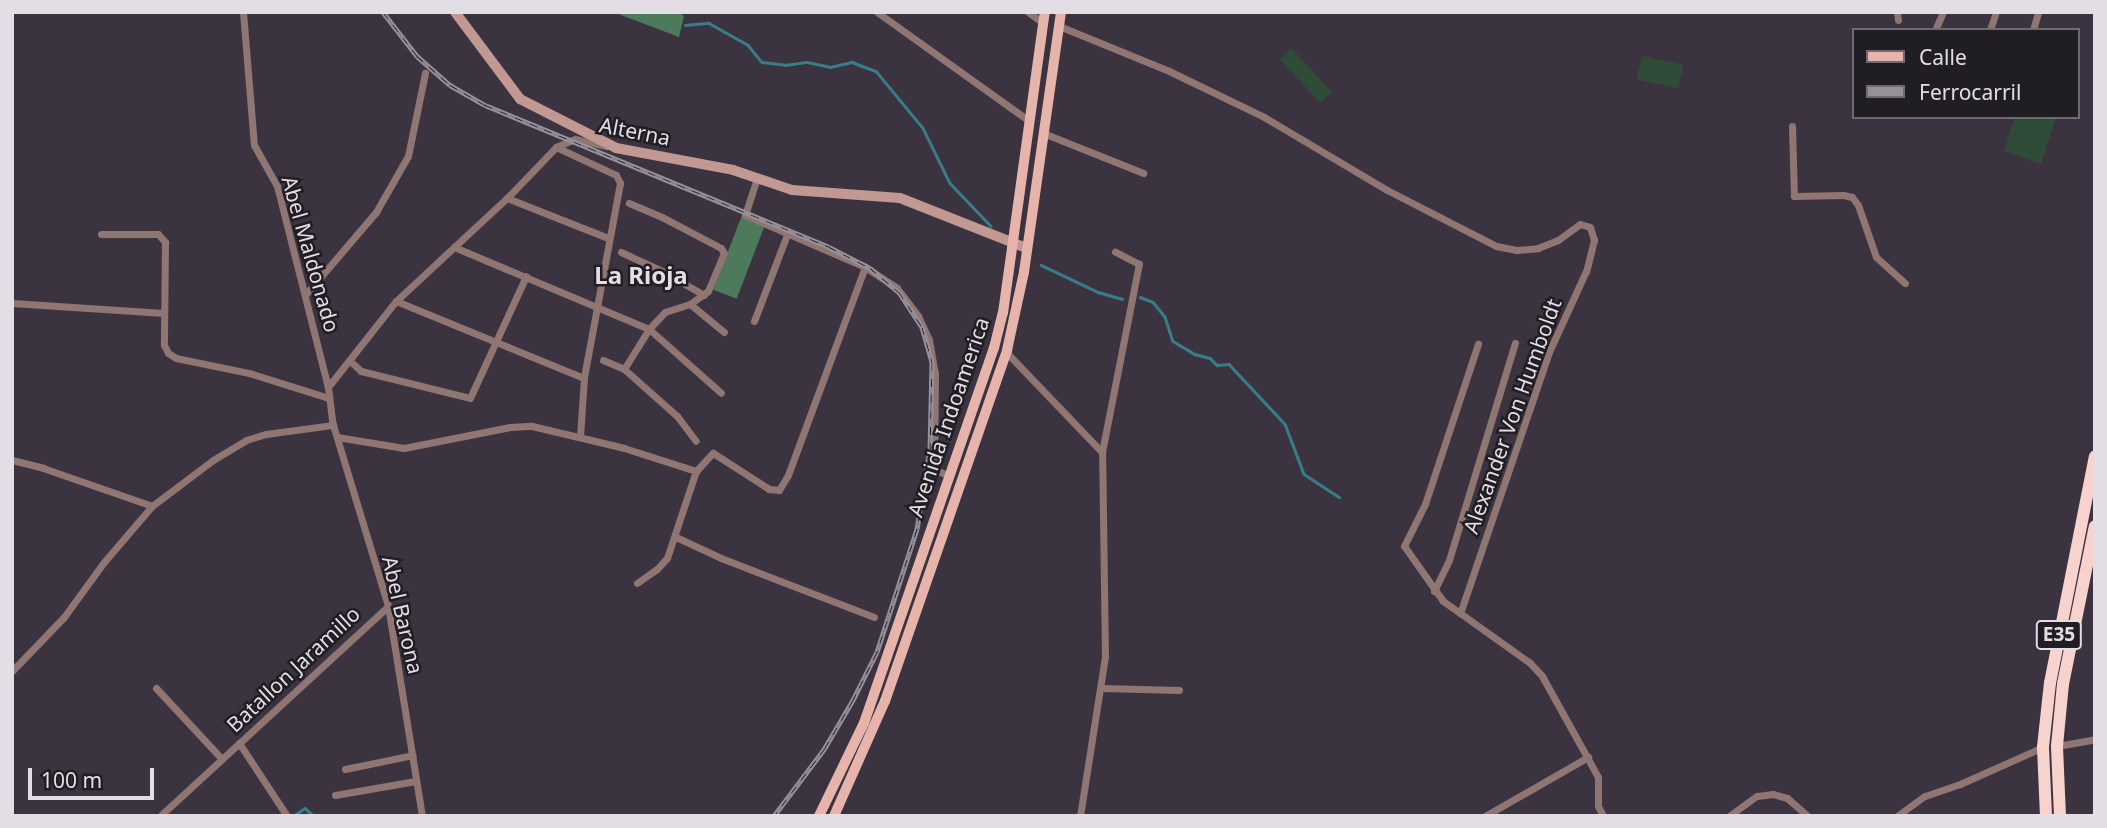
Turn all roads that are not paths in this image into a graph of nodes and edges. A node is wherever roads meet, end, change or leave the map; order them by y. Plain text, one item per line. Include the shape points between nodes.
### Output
1 (243, 12) edge
2 (455, 12) edge
3 (877, 12) edge
4 (1028, 12) edge
5 (1061, 12) edge
6 (1044, 18) edge
7 (1059, 26) junction
8 (425, 72) dead end
9 (1029, 121) junction
10 (1792, 126) dead end
11 (1043, 133) junction
12 (556, 147) junction
13 (616, 148) junction
14 (1143, 173) dead end
15 (757, 178) junction
16 (507, 198) junction
17 (629, 203) dead end
18 (788, 232) junction
19 (101, 233) dead end
20 (608, 238) junction
21 (1012, 243) junction
22 (454, 247) junction
23 (1026, 248) junction
24 (621, 252) dead end
25 (1115, 252) dead end
26 (865, 267) junction
27 (526, 276) junction
28 (1905, 283) dead end
29 (306, 294) junction
30 (704, 295) junction
31 (396, 301) junction
32 (12, 303) edge
33 (690, 304) junction
34 (596, 305) junction
35 (164, 313) junction
36 (754, 321) dead end
37 (649, 329) junction
38 (724, 332) dead end
39 (494, 341) junction
40 (1515, 343) dead end
41 (1478, 344) dead end
42 (994, 348) junction
43 (1006, 352) junction
44 (603, 360) dead end
45 (350, 361) junction
46 (624, 369) junction
47 (584, 379) junction
48 (328, 387) junction
49 (721, 393) dead end
50 (329, 398) junction
51 (972, 413) junction
52 (984, 418) junction
53 (333, 425) junction
54 (337, 437) junction
55 (580, 437) junction
56 (696, 441) dead end
57 (1102, 452) junction
58 (2095, 456) edge
59 (12, 460) edge
60 (696, 471) junction
61 (949, 476) junction
62 (152, 506) junction
63 (2095, 526) edge
64 (676, 537) junction
65 (637, 583) dead end
66 (1434, 591) junction
67 (388, 606) junction
68 (1461, 613) junction
69 (874, 617) dead end
70 (12, 671) edge
71 (156, 688) dead end
72 (1102, 688) junction
73 (1179, 690) dead end
74 (2095, 738) edge
75 (239, 743) junction
76 (2057, 746) junction
77 (2043, 747) junction
78 (413, 755) junction
79 (1588, 757) junction
80 (222, 759) junction
81 (345, 769) dead end
82 (416, 781) junction
83 (335, 795) dead end
84 (160, 816) edge
85 (287, 816) edge
86 (422, 816) edge
87 (818, 816) edge
88 (834, 816) edge
89 (1080, 816) edge
90 (1485, 816) edge
91 (1603, 816) edge
92 (1730, 816) edge
93 (1808, 816) edge
94 (1897, 816) edge
95 (2046, 816) edge
96 (2060, 816) edge

1 - 29 street, Abel Maldonado via 254,145 277,186
2 - 13 street via 520,99
3 - 9 street
4 - 6 street
5 - 7 main road, Avenida Indoamerica
6 - 9 main road, Avenida Indoamerica
7 - 11 main road, Avenida Indoamerica
7 - 68 street, Alexander Von Humboldt via 1264,117 1387,190 1496,246 1538,248 1580,224 1590,227 1594,240 1586,271 1549,352
8 - 29 street via 408,156 376,212
9 - 21 main road, Avenida Indoamerica
10 - 28 street via 1794,197 1852,197 1876,257
11 - 14 street
11 - 23 main road, Avenida Indoamerica
12 - 13 street, Alterna via 575,139
12 - 16 street
12 - 20 street via 619,178
13 - 15 street, Alterna
15 - 18 street via 744,214
15 - 21 street, Alterna via 804,192 900,198
16 - 20 street
16 - 22 street
17 - 30 street via 721,248 724,258
18 - 26 street
18 - 36 street
19 - 35 street via 162,237
20 - 34 street
21 - 23 street, Alterna
21 - 42 main road, Avenida Indoamerica
22 - 27 street
22 - 31 street
23 - 43 main road, Avenida Indoamerica
24 - 30 street
25 - 57 street via 1139,264
26 - 60 street via 782,487 769,489 713,453
26 - 61 street via 897,288 923,325 935,373 934,469
27 - 34 street
27 - 39 street
29 - 48 street, Abel Maldonado
30 - 33 street
31 - 39 street
31 - 45 street
32 - 35 street
33 - 37 street via 665,312
33 - 38 street
34 - 37 street
34 - 47 street
35 - 50 street via 164,345 176,358 249,373
37 - 46 street
37 - 49 street
39 - 45 street via 470,398 464,399 362,371
39 - 47 street
40 - 66 street via 1449,560
41 - 66 street via 1425,504 1404,546
42 - 43 street
42 - 51 main road, Avenida Indoamerica
43 - 52 main road, Avenida Indoamerica
43 - 57 street
44 - 46 street
45 - 48 street
46 - 56 street via 677,416
47 - 55 street
48 - 50 street, Abel Maldonado
50 - 53 street, Abel Maldonado
51 - 52 main road
51 - 61 main road, Avenida Indoamerica
52 - 88 main road, Avenida Indoamerica via 885,701
53 - 54 street, Abel Barona
53 - 62 street via 246,440
54 - 55 street via 404,448 520,425
54 - 67 street, Abel Barona
55 - 60 street
57 - 72 street
58 - 77 highway, E35 via 2049,684
59 - 62 street
60 - 64 street
61 - 87 main road, Avenida Indoamerica via 864,723
62 - 70 street via 64,617
63 - 76 highway, E35 via 2063,684
64 - 65 street via 667,558
64 - 69 street
66 - 68 street
67 - 75 street, Batallon Jaramillo
67 - 78 street, Abel Barona
68 - 79 street via 1536,669
71 - 80 street
72 - 73 street
72 - 89 street
74 - 76 street
75 - 80 street, Batallon Jaramillo
75 - 85 street
76 - 96 highway, E35
77 - 94 street via 1925,796
77 - 95 highway, E35
78 - 81 street
78 - 82 street, Abel Barona
79 - 90 street
79 - 91 street via 1598,777 1598,806
80 - 84 street, Batallon Jaramillo
82 - 83 street
82 - 86 street, Abel Barona
92 - 93 street via 1757,796 1773,794 1787,798

